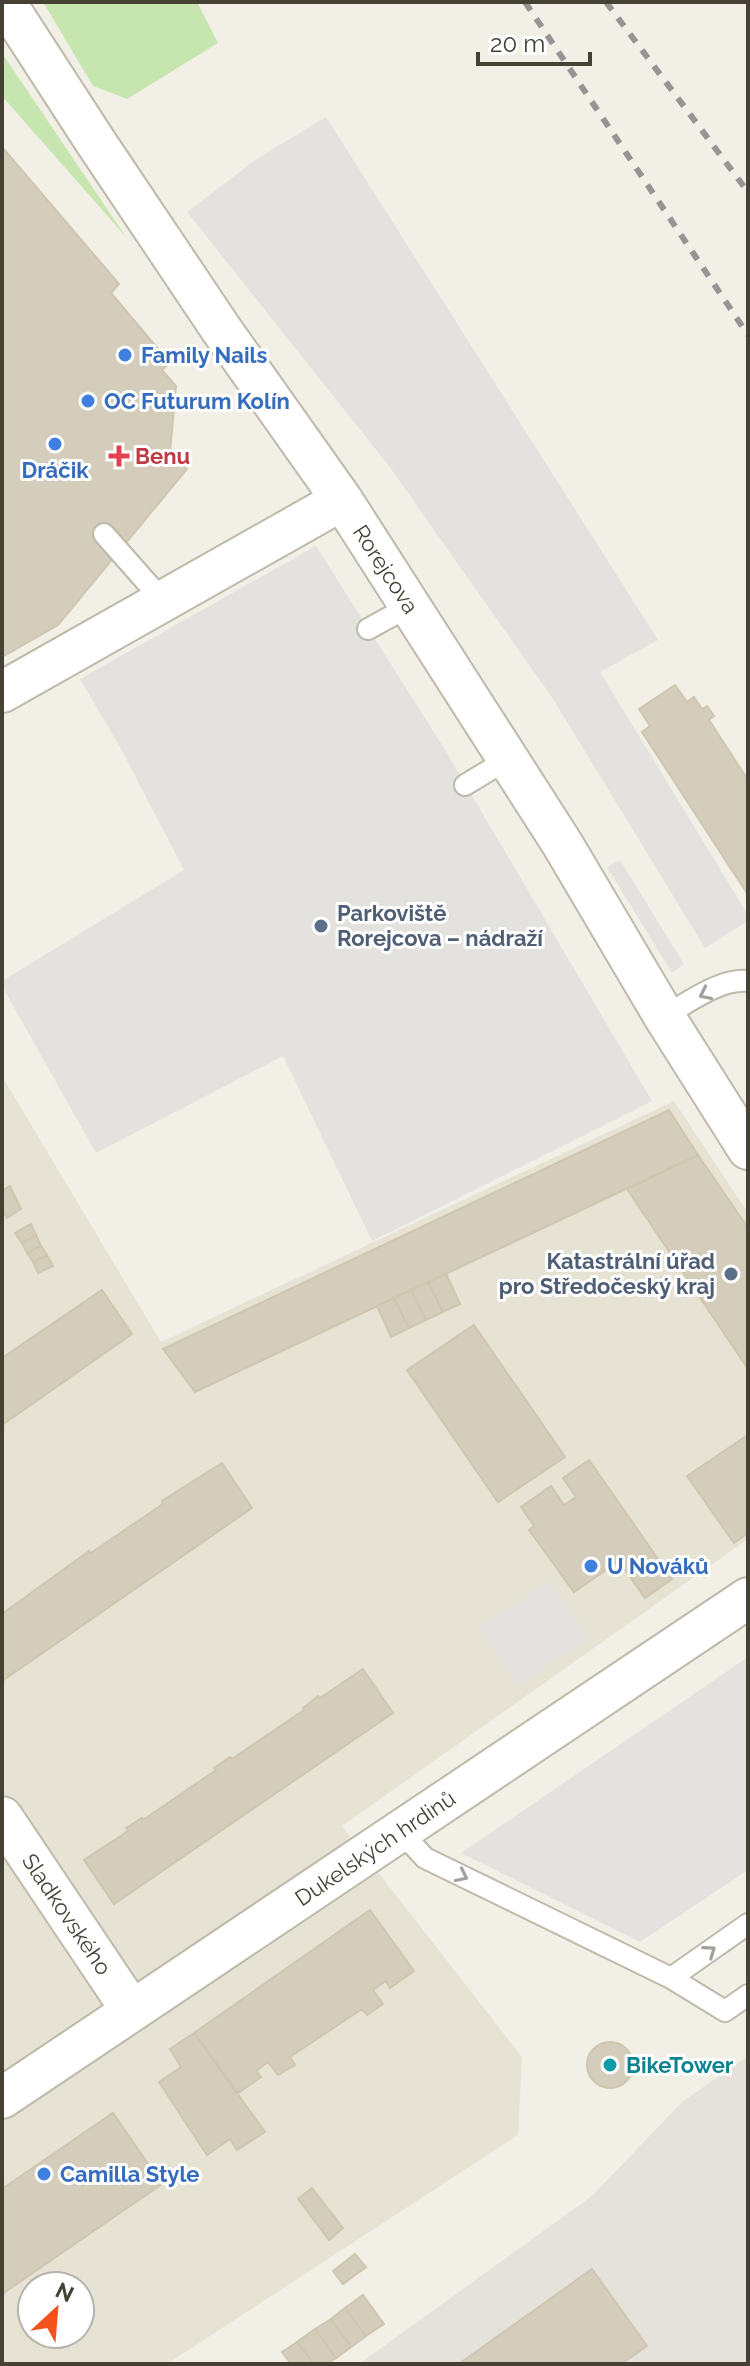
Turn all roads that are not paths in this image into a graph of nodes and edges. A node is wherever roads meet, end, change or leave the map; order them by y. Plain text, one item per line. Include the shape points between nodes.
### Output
1 (5, 2) edge
2 (342, 500) junction
3 (104, 534) dead end
4 (164, 602) junction
5 (410, 606) junction
6 (368, 629) dead end
7 (2, 692) edge
8 (508, 759) junction
9 (465, 785) dead end
10 (748, 981) edge
11 (664, 1016) junction
12 (748, 1149) edge
13 (748, 1598) edge
14 (2, 1817) edge
15 (400, 1831) junction
16 (748, 1924) edge
17 (671, 1978) junction
18 (748, 1995) edge
19 (132, 2011) junction
20 (2, 2098) edge

1 - 2 street, Rorejcova
2 - 4 street
2 - 5 street, Rorejcova
3 - 4 lane
4 - 7 street
5 - 6 lane
5 - 8 street, Rorejcova
8 - 9 lane
8 - 11 street, Rorejcova
10 -> 11 lane via 710,991
11 - 12 street, Rorejcova
13 - 15 street, Dukelských hrdinů
14 - 19 street, Sladkovského
15 -> 17 lane via 425,1858
15 - 19 street, Dukelských hrdinů
17 -> 16 lane
17 - 18 lane via 725,2011
19 - 20 street, Dukelských hrdinů

